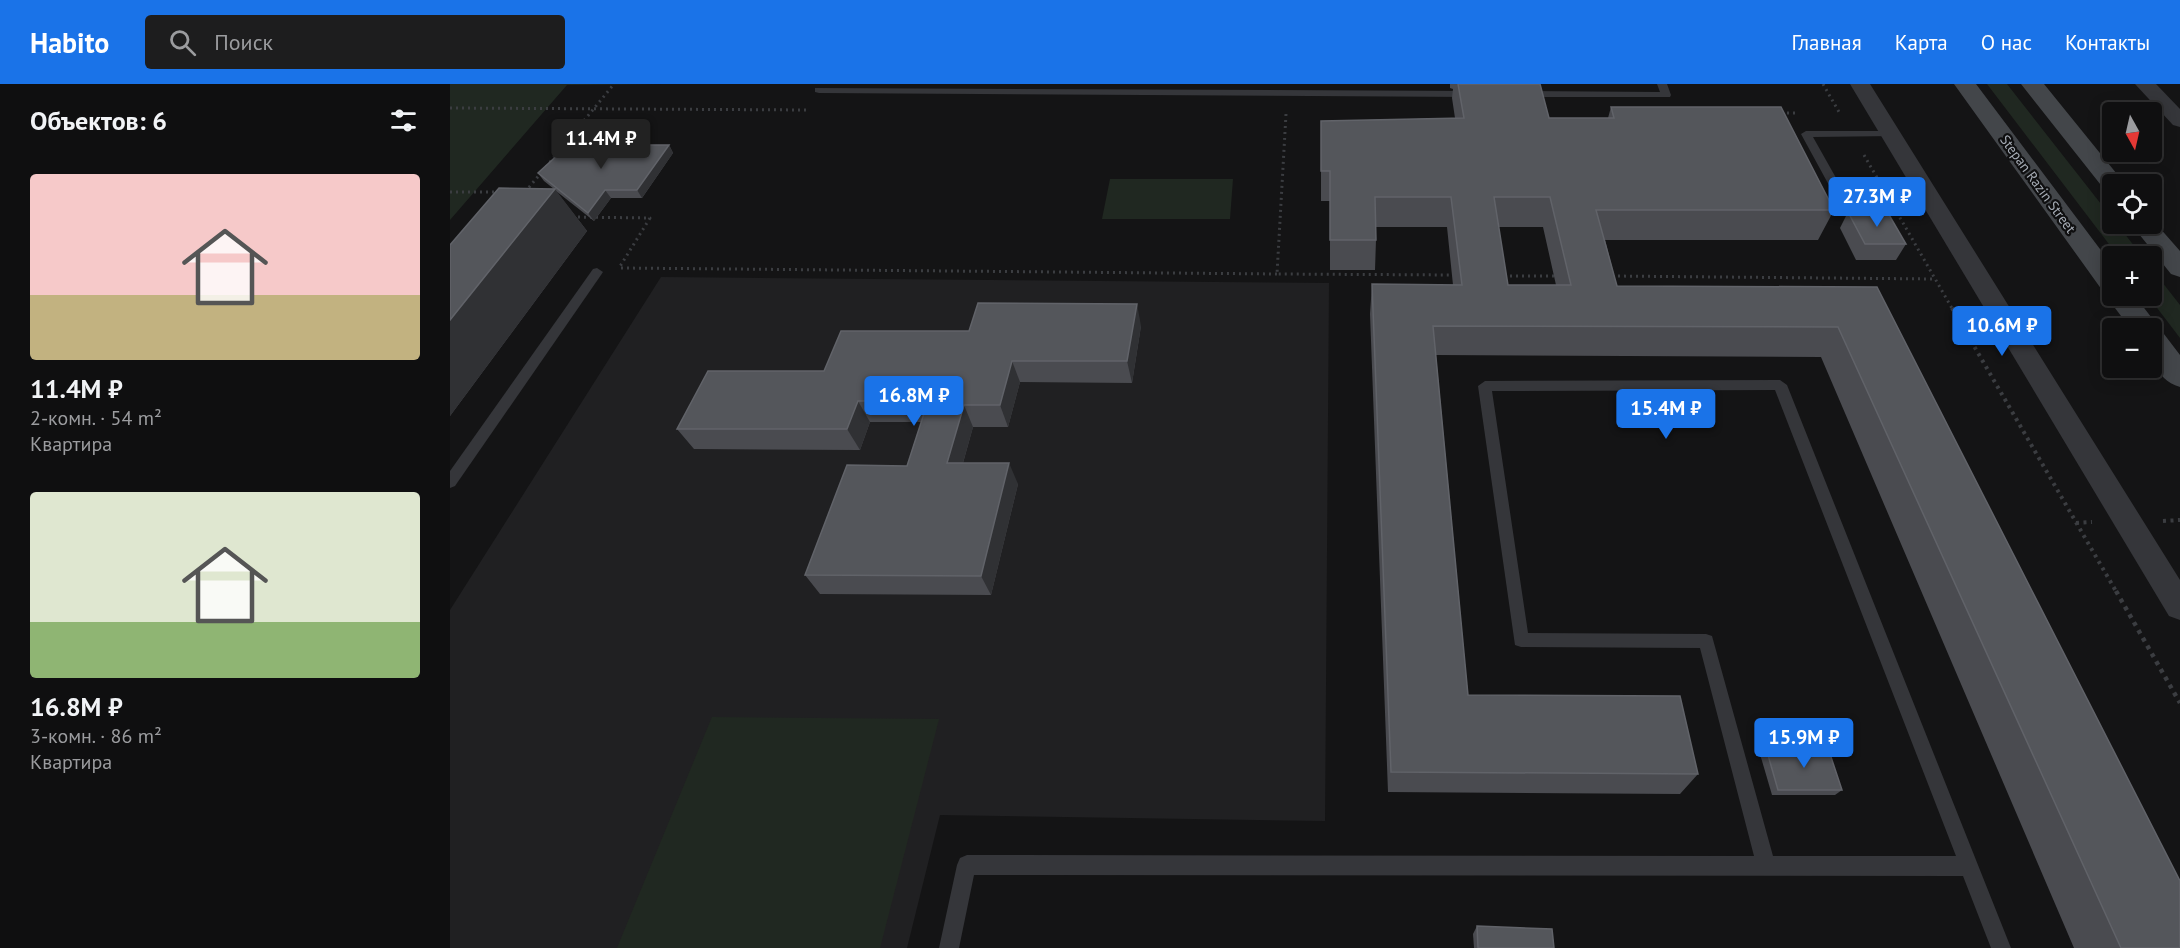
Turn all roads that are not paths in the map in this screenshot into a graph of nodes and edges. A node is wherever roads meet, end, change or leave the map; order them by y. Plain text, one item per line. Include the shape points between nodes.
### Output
1 (1662, 84) edge
2 (1860, 84) edge
3 (1965, 84) edge
4 (2032, 84) edge
5 (2145, 84) edge
6 (844, 87) edge
7 (819, 90) dead end
8 (1487, 94) edge
9 (1511, 94) edge
10 (2180, 121) edge
11 (1891, 134) junction
12 (2105, 174) edge
13 (1852, 217) edge
14 (2152, 234) edge
15 (2180, 268) edge
16 (2102, 270) edge
17 (597, 272) dead end
18 (2128, 306) edge
19 (2137, 318) edge
20 (2162, 352) edge
21 (2180, 376) edge
22 (450, 482) edge
23 (2180, 608) edge
24 (1766, 865) junction
25 (1970, 866) junction
26 (949, 948) edge
27 (2001, 948) edge

1 - 9 lane via 1666,95
2 - 11 street
3 - 16 main road, Stepan Razin Street
4 - 12 main road
5 - 10 street
6 - 7 lane
6 - 8 lane
11 - 13 lane via 1806,134
11 - 23 street
14 - 15 main road
17 - 22 lane
18 - 19 main road
20 - 21 main road
24 - 25 lane
24 - 25 lane via 1706,641 1521,640 1485,386 1780,386
24 - 26 lane via 967,865
25 - 27 lane

